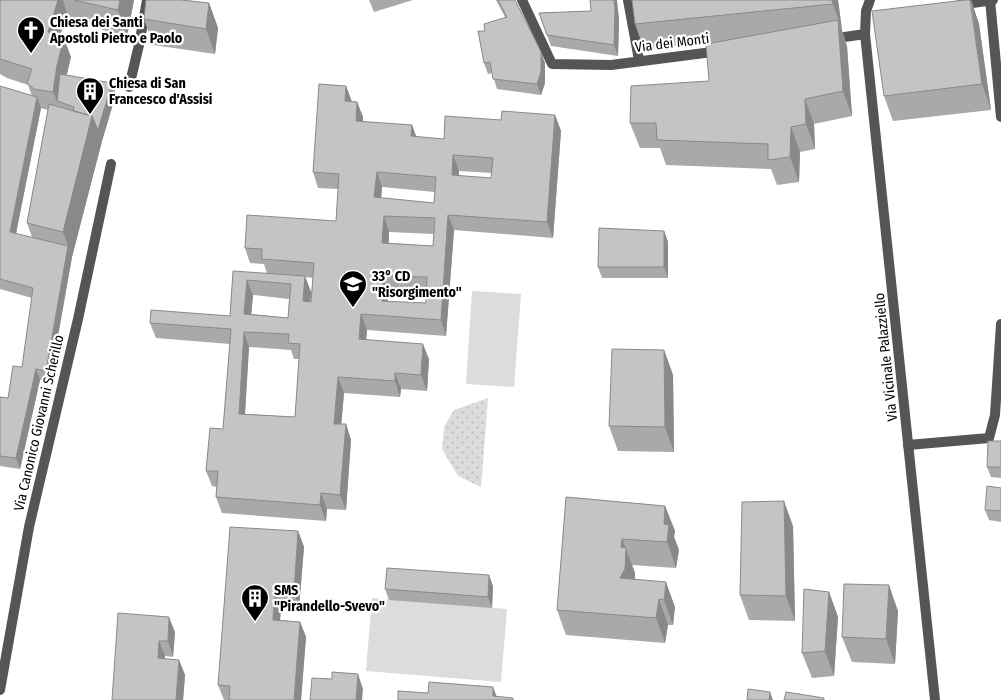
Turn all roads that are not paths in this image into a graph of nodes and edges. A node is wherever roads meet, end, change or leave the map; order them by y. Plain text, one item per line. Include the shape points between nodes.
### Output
1 (147, 0) edge
2 (522, 0) edge
3 (628, 0) edge
4 (861, 0) edge
5 (870, 0) edge
6 (991, 0) edge
7 (951, 6) edge
8 (866, 11) junction
9 (877, 21) edge
10 (865, 34) junction
11 (820, 40) edge
12 (735, 50) edge
13 (639, 60) junction
14 (129, 87) dead end
15 (1001, 117) edge
16 (111, 164) dead end
17 (1001, 324) edge
18 (908, 445) junction
19 (0, 690) edge
20 (935, 700) edge

1 - 14 street
2 - 13 street, Via dei Monti via 552,64 611,65
3 - 13 street
4 - 8 street, Via Vicinale Palazziello
5 - 8 street, Via Vicinale Palazziello
6 - 7 street
6 - 15 street
8 - 10 street, Via Vicinale Palazziello
9 - 10 street
10 - 11 street
10 - 18 street, Via Vicinale Palazziello
12 - 13 street, Via dei Monti
16 - 19 street, Via Canonico Giovanni Scherillo via 29,527
17 - 18 street via 995,415 989,438
18 - 20 street, Via Vicinale Palazziello

